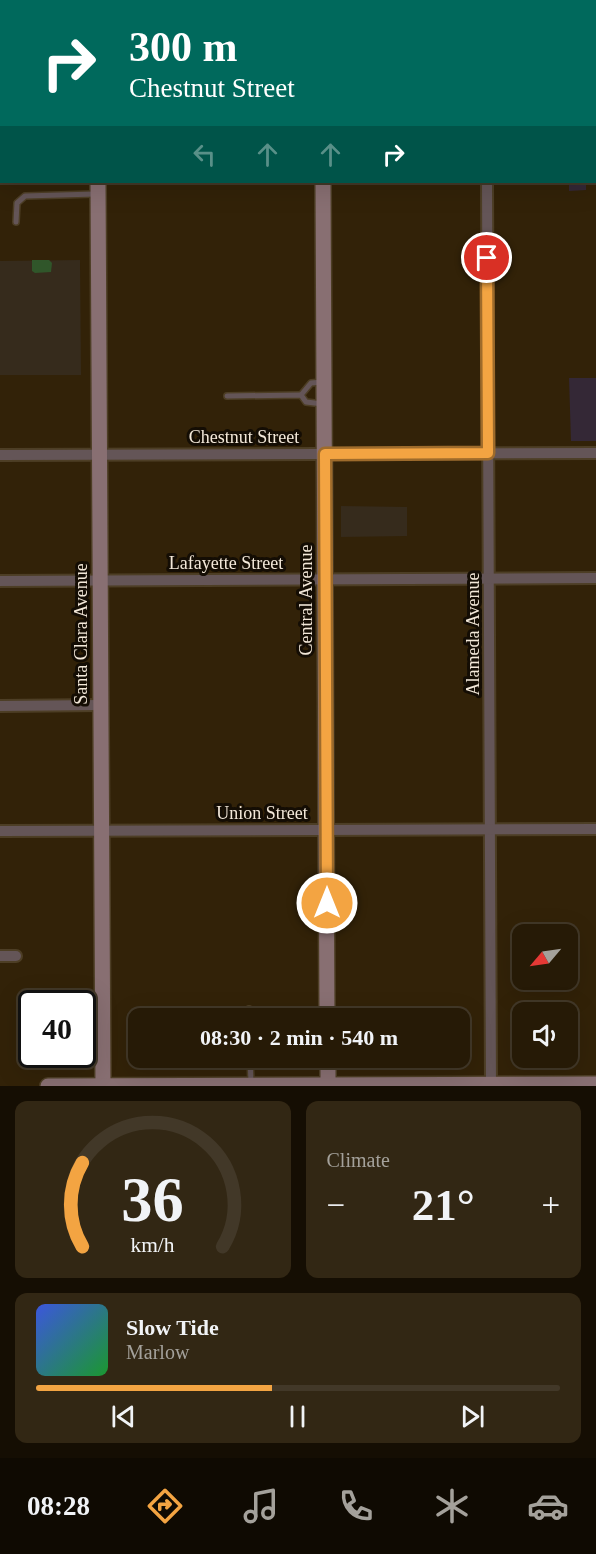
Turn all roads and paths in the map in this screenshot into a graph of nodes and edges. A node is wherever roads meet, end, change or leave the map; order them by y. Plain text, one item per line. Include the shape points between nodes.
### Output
1 (323, 183) edge
2 (487, 183) edge
3 (99, 188) edge
4 (16, 222) dead end
5 (324, 382) junction
6 (301, 395) junction
7 (227, 396) dead end
8 (324, 404) junction
9 (488, 453) junction
10 (596, 453) edge
11 (100, 454) junction
12 (325, 454) junction
13 (0, 455) edge
14 (489, 578) junction
15 (596, 578) edge
16 (325, 579) junction
17 (0, 580) edge
18 (100, 580) junction
19 (101, 705) junction
20 (0, 706) edge
21 (596, 829) edge
22 (327, 830) junction
23 (490, 830) junction
24 (0, 831) edge
25 (102, 831) junction
26 (16, 956) dead end
27 (0, 957) edge
28 (327, 1008) edge
29 (250, 1068) edge
30 (328, 1068) edge
31 (596, 1084) edge
32 (251, 1085) edge
33 (328, 1085) edge
34 (491, 1085) edge
35 (48, 1086) edge
36 (103, 1086) edge

1 - 5 street, Central Avenue
2 - 9 street, Alameda Avenue
3 - 4 lane via 25,196 17,203
3 - 11 street, Santa Clara Avenue
5 - 6 lane via 311,383
5 - 8 street, Central Avenue
6 - 7 lane
6 - 8 lane via 306,402
8 - 12 street, Central Avenue
9 - 10 street, Chestnut Street
9 - 12 street, Chestnut Street
9 - 14 street, Alameda Avenue
11 - 12 street, Chestnut Street
11 - 13 street, Chestnut Street
11 - 18 street, Santa Clara Avenue
12 - 16 street, Central Avenue
14 - 15 street, Lafayette Street
14 - 16 street, Lafayette Street
14 - 23 street, Alameda Avenue
16 - 18 street, Lafayette Street
16 - 22 street, Central Avenue
17 - 18 street, Lafayette Street
18 - 19 street, Santa Clara Avenue
19 - 20 street
19 - 25 street, Santa Clara Avenue
21 - 23 street, Union Street
22 - 23 street, Union Street
22 - 25 street, Union Street
22 - 28 street, Central Avenue
23 - 34 street, Alameda Avenue
24 - 25 street, Union Street
25 - 36 street, Santa Clara Avenue
26 - 27 street
29 - 32 lane
30 - 33 street
31 - 34 street
32 - 33 street
32 - 36 street
33 - 34 street
35 - 36 street

